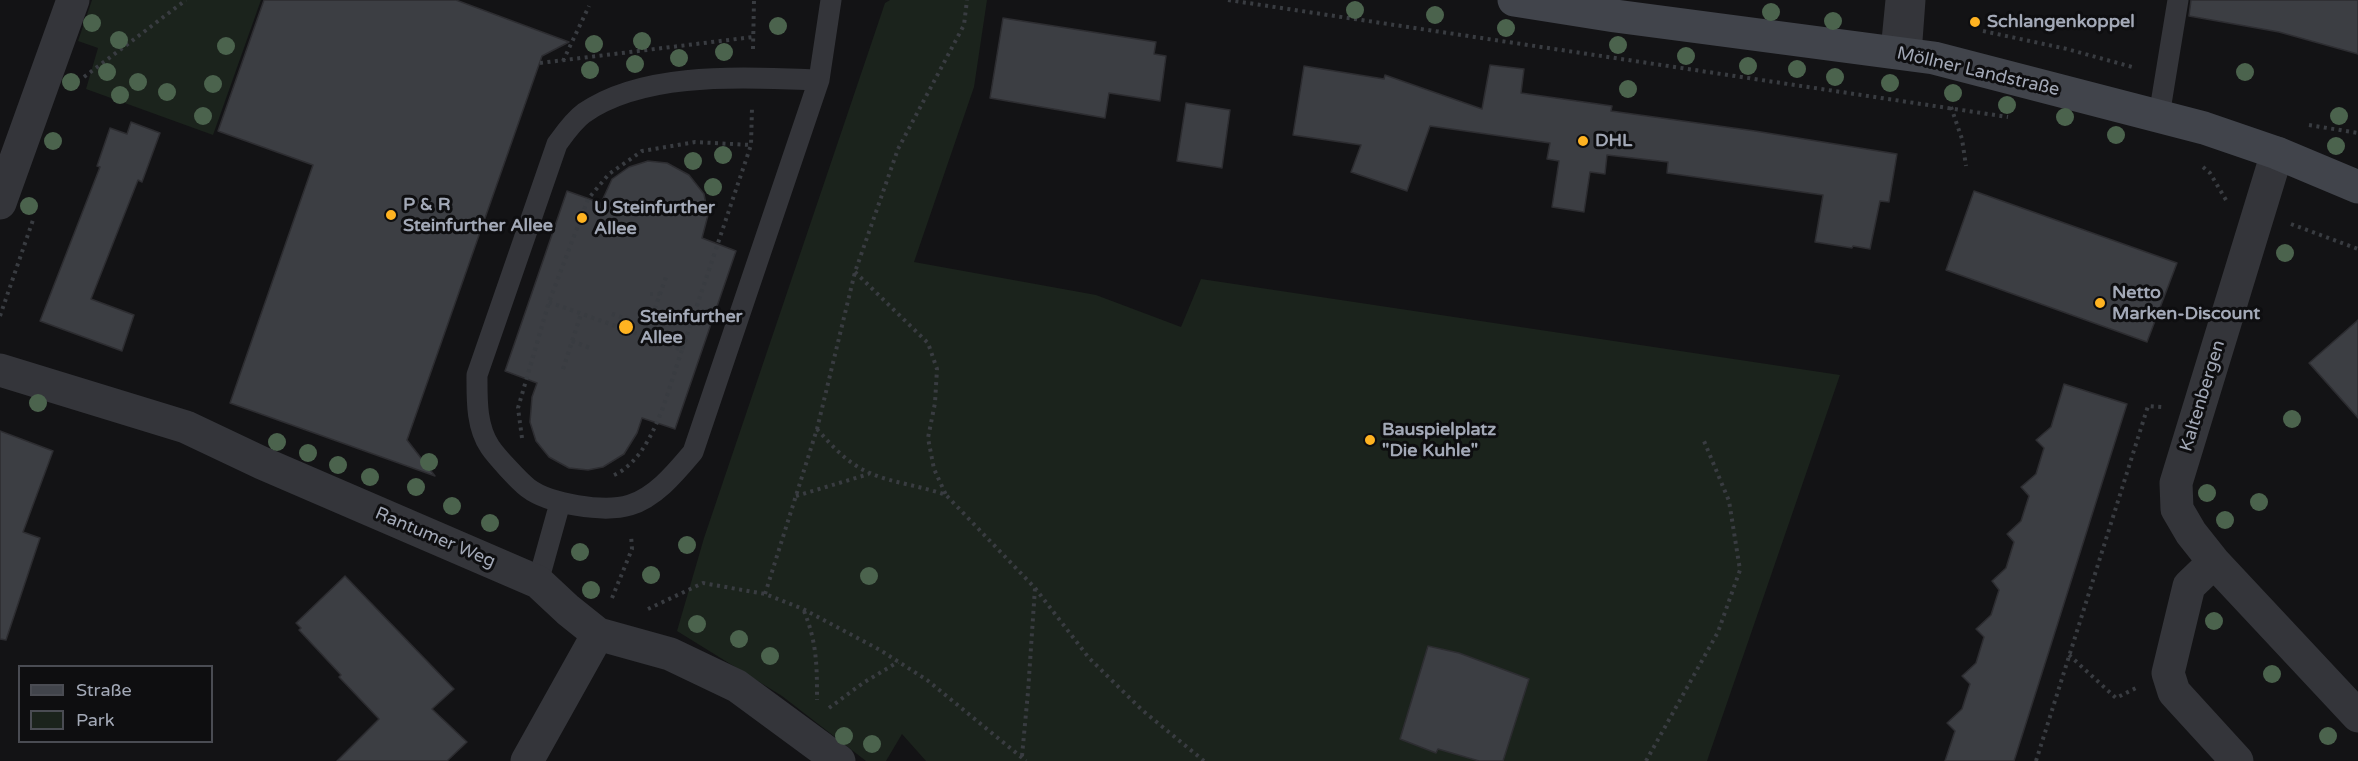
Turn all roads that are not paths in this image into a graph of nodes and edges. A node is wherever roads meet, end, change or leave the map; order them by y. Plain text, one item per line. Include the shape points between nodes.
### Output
1 (73, 0) edge
2 (831, 0) edge
3 (1514, 0) edge
4 (1896, 0) edge
5 (1916, 0) edge
6 (2178, 0) edge
7 (1615, 8) edge
8 (1901, 53) junction
9 (819, 80) junction
10 (2159, 116) junction
11 (2277, 153) junction
12 (2358, 187) edge
13 (0, 203) edge
14 (0, 369) edge
15 (560, 503) junction
16 (2214, 562) junction
17 (538, 582) junction
18 (598, 634) junction
19 (2358, 716) edge
20 (527, 761) edge
21 (839, 761) edge
22 (2236, 761) edge

1 - 13 street
2 - 9 lane
3 - 7 street, Möllner Landstraße
4 - 8 lane
5 - 8 lane
6 - 10 lane
7 - 8 street, Möllner Landstraße
8 - 10 street, Möllner Landstraße via 1959,64
9 - 15 lane via 693,452 658,490 630,506 595,508
9 - 15 lane via 700,80 619,94 584,113 557,144 477,375 477,414 489,447 528,488
10 - 11 street, Möllner Landstraße
11 - 12 street, Möllner Landstraße
11 - 16 street, Kaltenbergen via 2176,483 2177,509
14 - 17 street, Rantumer Weg via 186,427 262,464
15 - 17 lane
16 - 19 street, Kaltenbergen
16 - 22 street via 2189,586 2168,673 2174,692
17 - 18 street, Rantumer Weg
18 - 20 street
18 - 21 street, Rantumer Weg via 670,654 737,686 809,725

